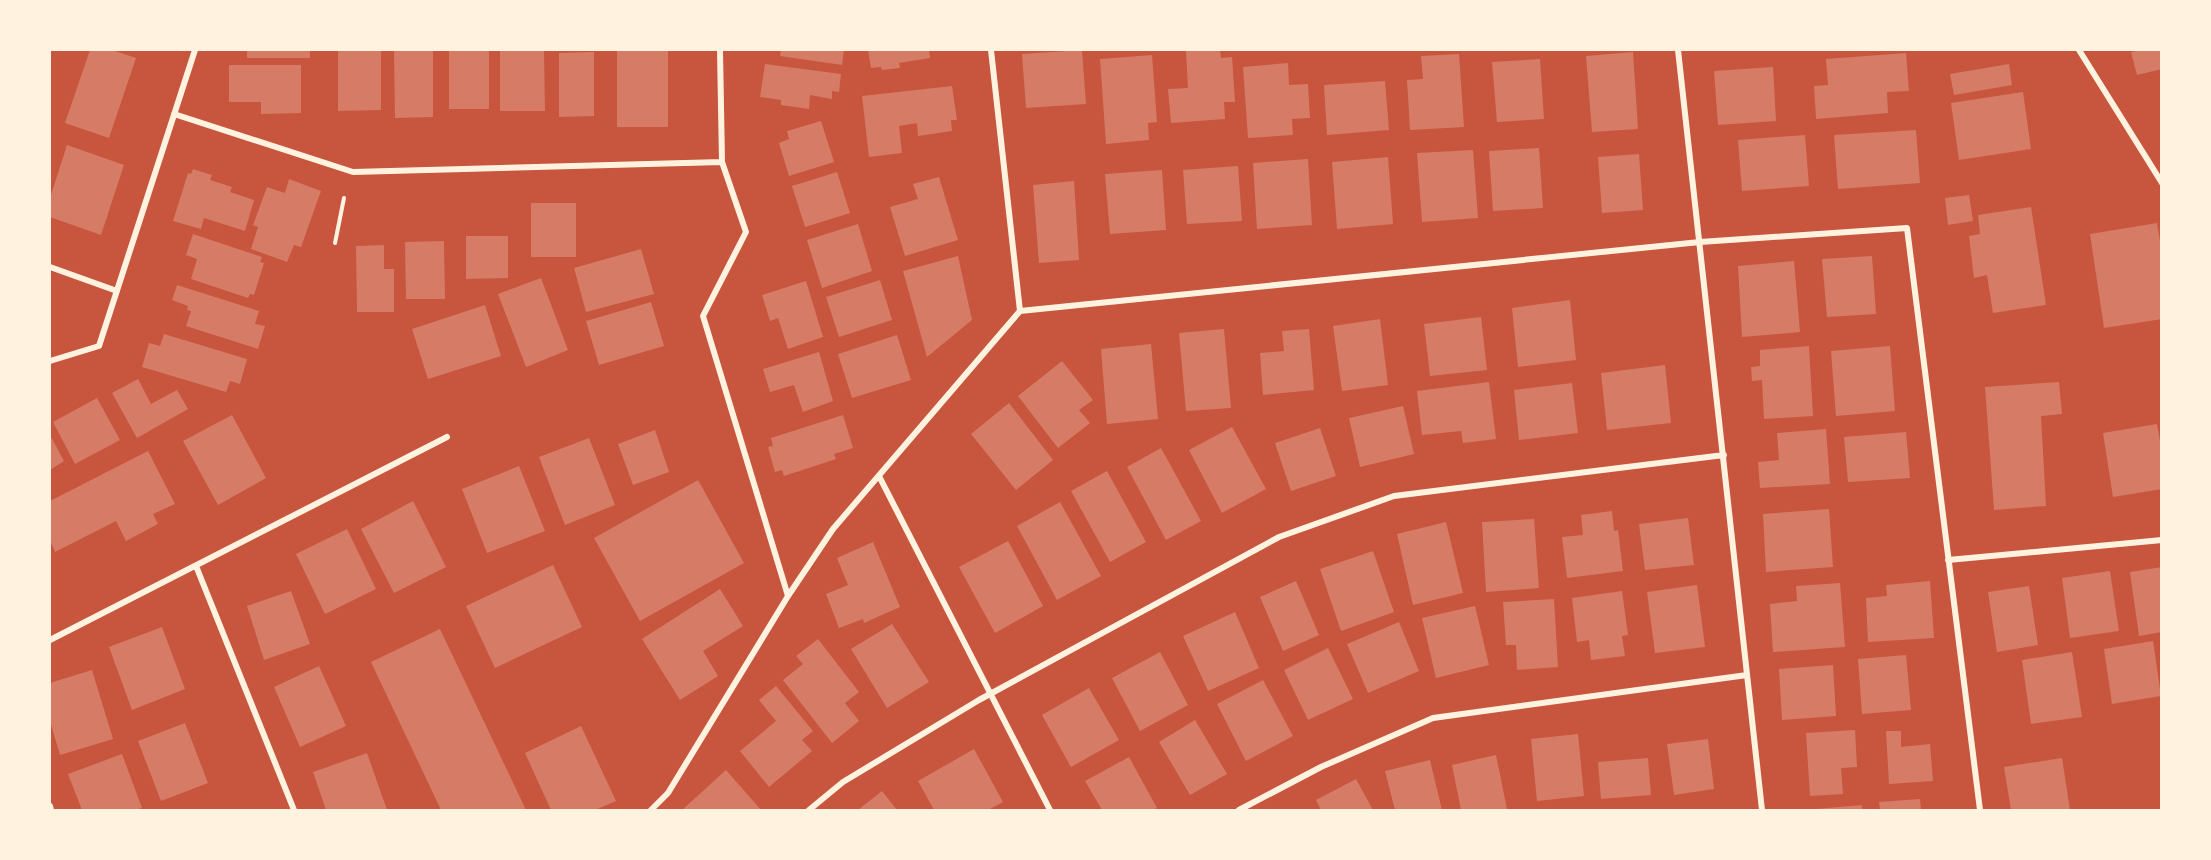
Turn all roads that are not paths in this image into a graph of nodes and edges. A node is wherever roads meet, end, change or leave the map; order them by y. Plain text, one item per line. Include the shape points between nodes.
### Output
1 (195, 50) edge
2 (720, 50) edge
3 (991, 50) edge
4 (1678, 50) edge
5 (2079, 50) edge
6 (174, 114) junction
7 (722, 162) junction
8 (2162, 183) edge
9 (1700, 242) junction
10 (50, 267) edge
11 (117, 291) junction
12 (1020, 311) junction
13 (50, 361) edge
14 (447, 437) dead end
15 (1724, 455) junction
16 (879, 476) junction
17 (2162, 540) edge
18 (1948, 560) junction
19 (196, 566) junction
20 (788, 596) junction
21 (50, 640) edge
22 (1747, 675) junction
23 (991, 694) junction
24 (50, 806) edge
25 (51, 810) edge
26 (294, 810) edge
27 (651, 810) edge
28 (809, 810) edge
29 (1050, 810) edge
30 (1239, 810) edge
31 (1762, 810) edge
32 (1980, 810) edge

1 - 6 street
2 - 7 street
3 - 12 street
4 - 9 street
5 - 8 street
6 - 7 street via 353,172
6 - 11 street
7 - 20 street via 746,232 704,316
9 - 12 street
9 - 15 street
9 - 18 street via 1907,228
10 - 11 street
11 - 13 street via 99,346
12 - 16 street
14 - 19 street
15 - 22 street
15 - 23 street via 1394,496 1279,537
16 - 20 street via 833,529
16 - 23 street
17 - 18 street
18 - 32 street
19 - 21 street
19 - 26 street
20 - 27 street via 668,793
22 - 30 street via 1433,718 1321,767
22 - 31 street
23 - 28 street via 843,782
23 - 29 street
24 - 25 street

